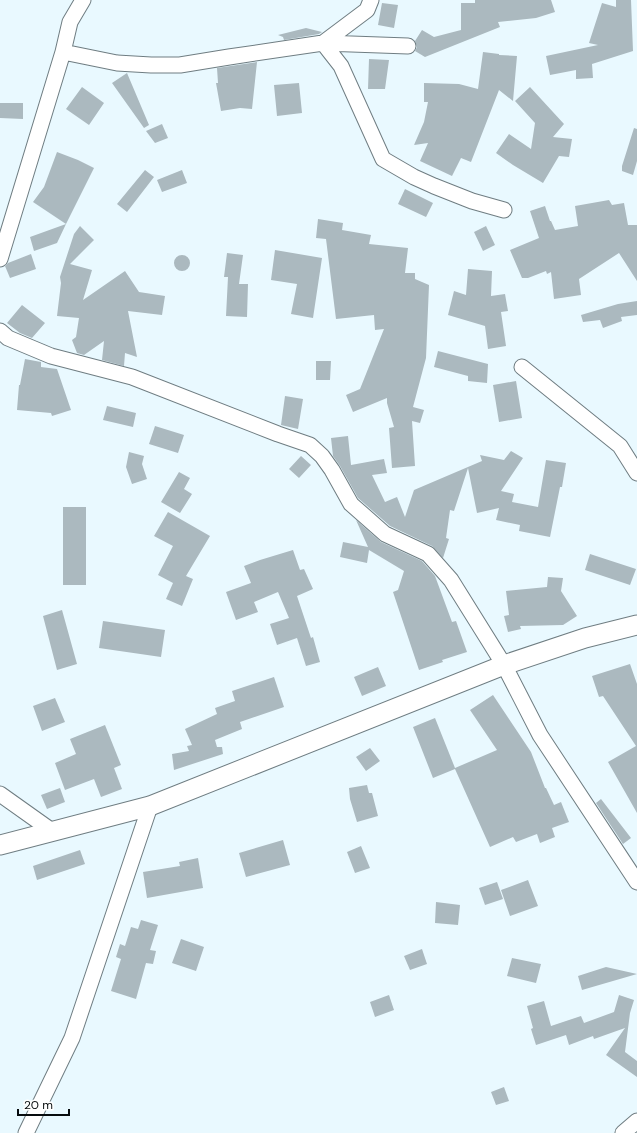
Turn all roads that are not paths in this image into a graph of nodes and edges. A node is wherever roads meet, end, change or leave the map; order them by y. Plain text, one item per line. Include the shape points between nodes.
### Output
1 (83, 0) edge
2 (371, 0) edge
3 (324, 43) junction
4 (408, 46) dead end
5 (63, 52) junction
6 (504, 210) dead end
7 (0, 259) edge
8 (0, 330) edge
9 (522, 367) dead end
10 (637, 473) edge
11 (637, 625) edge
12 (504, 665) junction
13 (0, 794) edge
14 (150, 806) junction
15 (52, 831) junction
16 (0, 845) edge
17 (637, 882) edge
18 (637, 1121) edge
19 (26, 1133) edge
20 (623, 1133) edge

1 - 5 street via 70,22
2 - 3 street via 366,10
3 - 4 street
3 - 5 street via 180,65 117,63
3 - 6 street via 341,66 383,159 434,186
5 - 7 street
8 - 12 street via 8,338 51,356 132,377 310,446 322,456 332,470 351,504 385,534 428,554 451,580
9 - 10 street via 620,446
11 - 12 street via 585,638
12 - 14 street
12 - 17 street via 540,735
13 - 15 street
14 - 15 street
14 - 19 street via 72,1038
15 - 16 street
18 - 20 street

